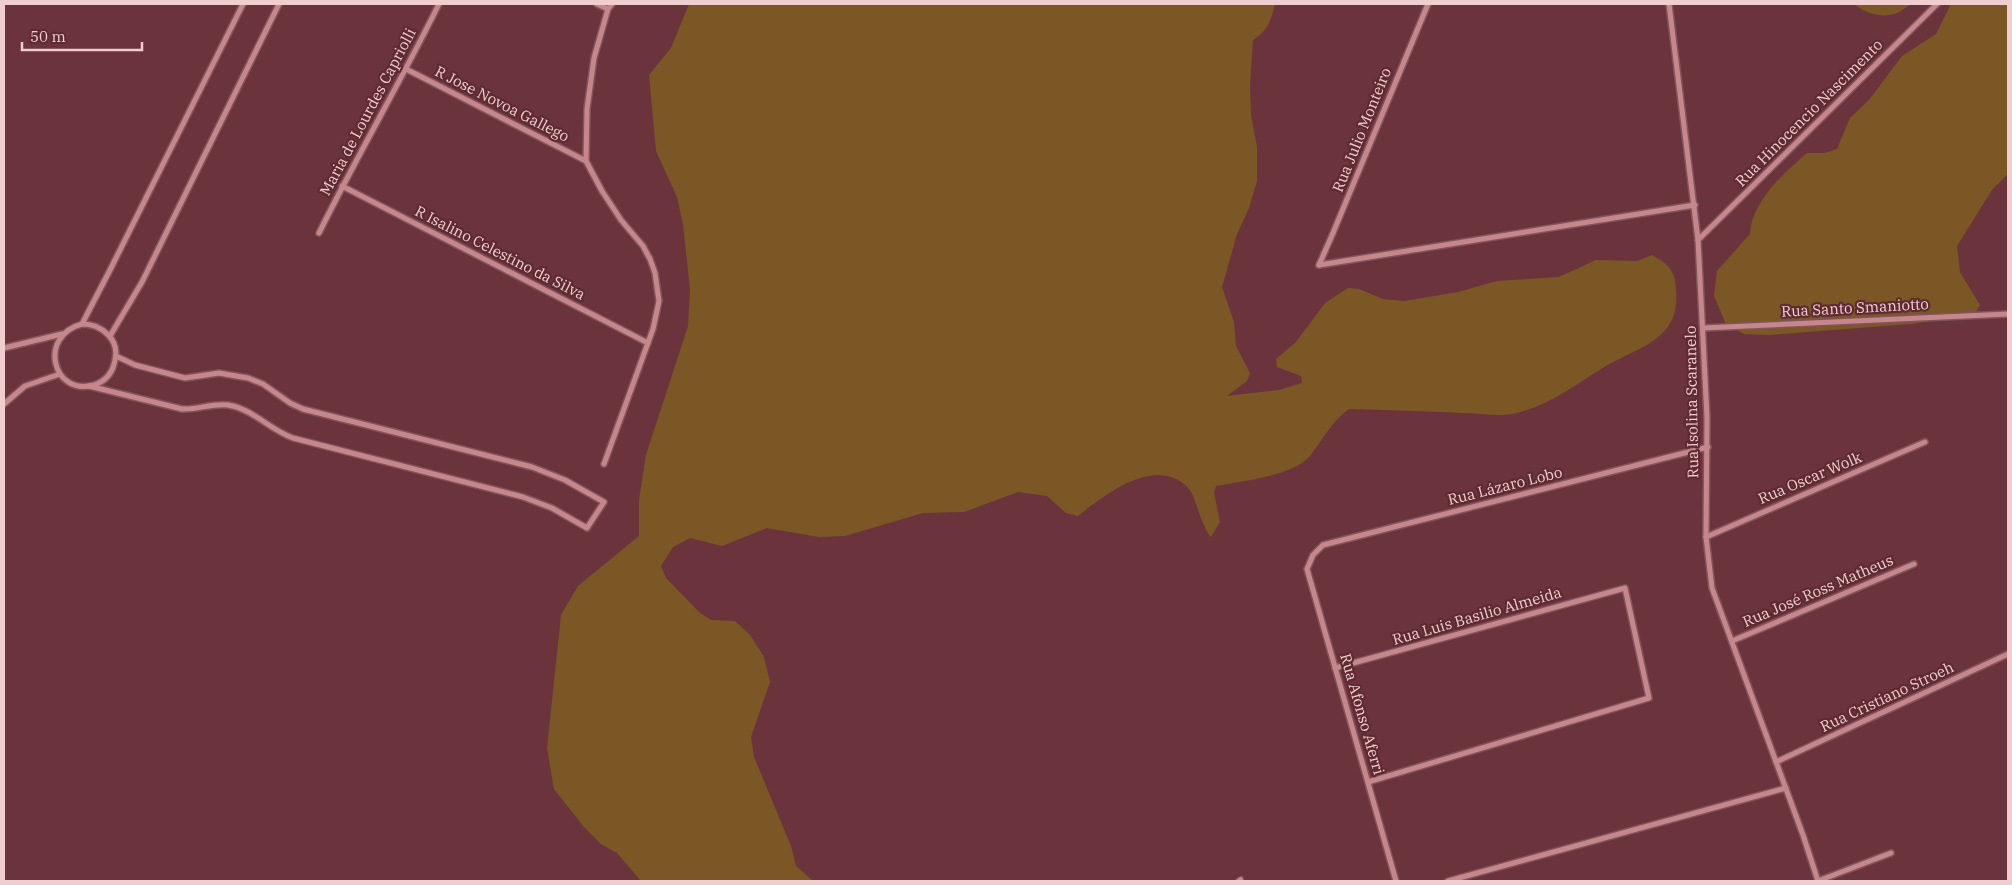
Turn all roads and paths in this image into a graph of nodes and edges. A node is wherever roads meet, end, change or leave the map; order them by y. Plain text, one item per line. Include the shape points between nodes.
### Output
1 (243, 4) edge
2 (279, 4) edge
3 (439, 4) edge
4 (596, 4) edge
5 (612, 4) edge
6 (1428, 4) edge
7 (1669, 4) edge
8 (1937, 4) edge
9 (608, 9) junction
10 (406, 70) junction
11 (586, 161) junction
12 (342, 186) junction
13 (1695, 205) junction
14 (318, 233) dead end
15 (1698, 240) junction
16 (2008, 314) edge
17 (82, 324) junction
18 (1703, 328) junction
19 (62, 334) junction
20 (110, 336) junction
21 (648, 343) junction
22 (4, 348) edge
23 (116, 356) junction
24 (60, 374) junction
25 (89, 386) junction
26 (4, 404) edge
27 (1925, 442) dead end
28 (1708, 447) junction
29 (604, 464) dead end
30 (1706, 536) junction
31 (1313, 555) joint
32 (1914, 564) dead end
33 (1732, 641) junction
34 (2008, 654) edge
35 (1336, 668) junction
36 (1776, 762) junction
37 (1368, 782) junction
38 (1786, 788) junction
39 (1892, 853) dead end
40 (1396, 881) edge
41 (1448, 881) edge
42 (1818, 881) edge

1 - 17 street
2 - 20 street via 142,282
3 - 10 street, Maria de Lourdes Capriolli
4 - 9 street
5 - 9 street
6 - 13 street, Rua Julio Monteiro via 1319,265
7 - 13 street, Rua Isolina Scaranelo
8 - 15 street, Rua Hinocencio Nascimento
9 - 11 street via 594,58 587,110
10 - 11 street, R Jose Novoa Gallego
10 - 12 street, Maria de Lourdes Capriolli
11 - 21 street via 612,206 643,246 655,273 657,315
12 - 14 street, Maria de Lourdes Capriolli
12 - 21 street, R Isalino Celestino da Silva
13 - 15 street, Rua Isolina Scaranelo
15 - 18 street, Rua Isolina Scaranelo
16 - 18 street, Rua Santo Smaniotto
17 - 19 street
17 - 20 street via 97,326
18 - 28 street, Rua Isolina Scaranelo
19 - 22 street
19 - 24 street via 54,354
20 - 23 street
21 - 29 street
23 - 25 street via 108,376
23 - 25 street via 134,365 186,378 220,373 248,378 303,409 532,467 565,480 604,502 587,528 523,496 293,438 239,408 219,404 182,409
24 - 25 street via 78,386
24 - 26 street via 25,386
27 - 30 street, Rua Oscar Wolk
28 - 30 street, Rua Isolina Scaranelo
28 - 31 street, Rua Lázaro Lobo via 1323,545
30 - 33 street, Rua Isolina Scaranelo via 1712,588
31 - 35 street, Rua Afonso Aferri via 1307,569
32 - 33 street, Rua José Ross Matheus
33 - 36 street, Rua Isolina Scaranelo
34 - 36 street, Rua Cristiano Stroeh
35 - 37 street, Rua Afonso Aferri
35 - 37 street, Rua Luis Basilio Almeida via 1625,588 1649,698
36 - 38 street, Rua Isolina Scaranelo
37 - 40 street, Rua Afonso Aferri
38 - 41 street
38 - 42 street, Rua Isolina Scaranelo
39 - 42 street

